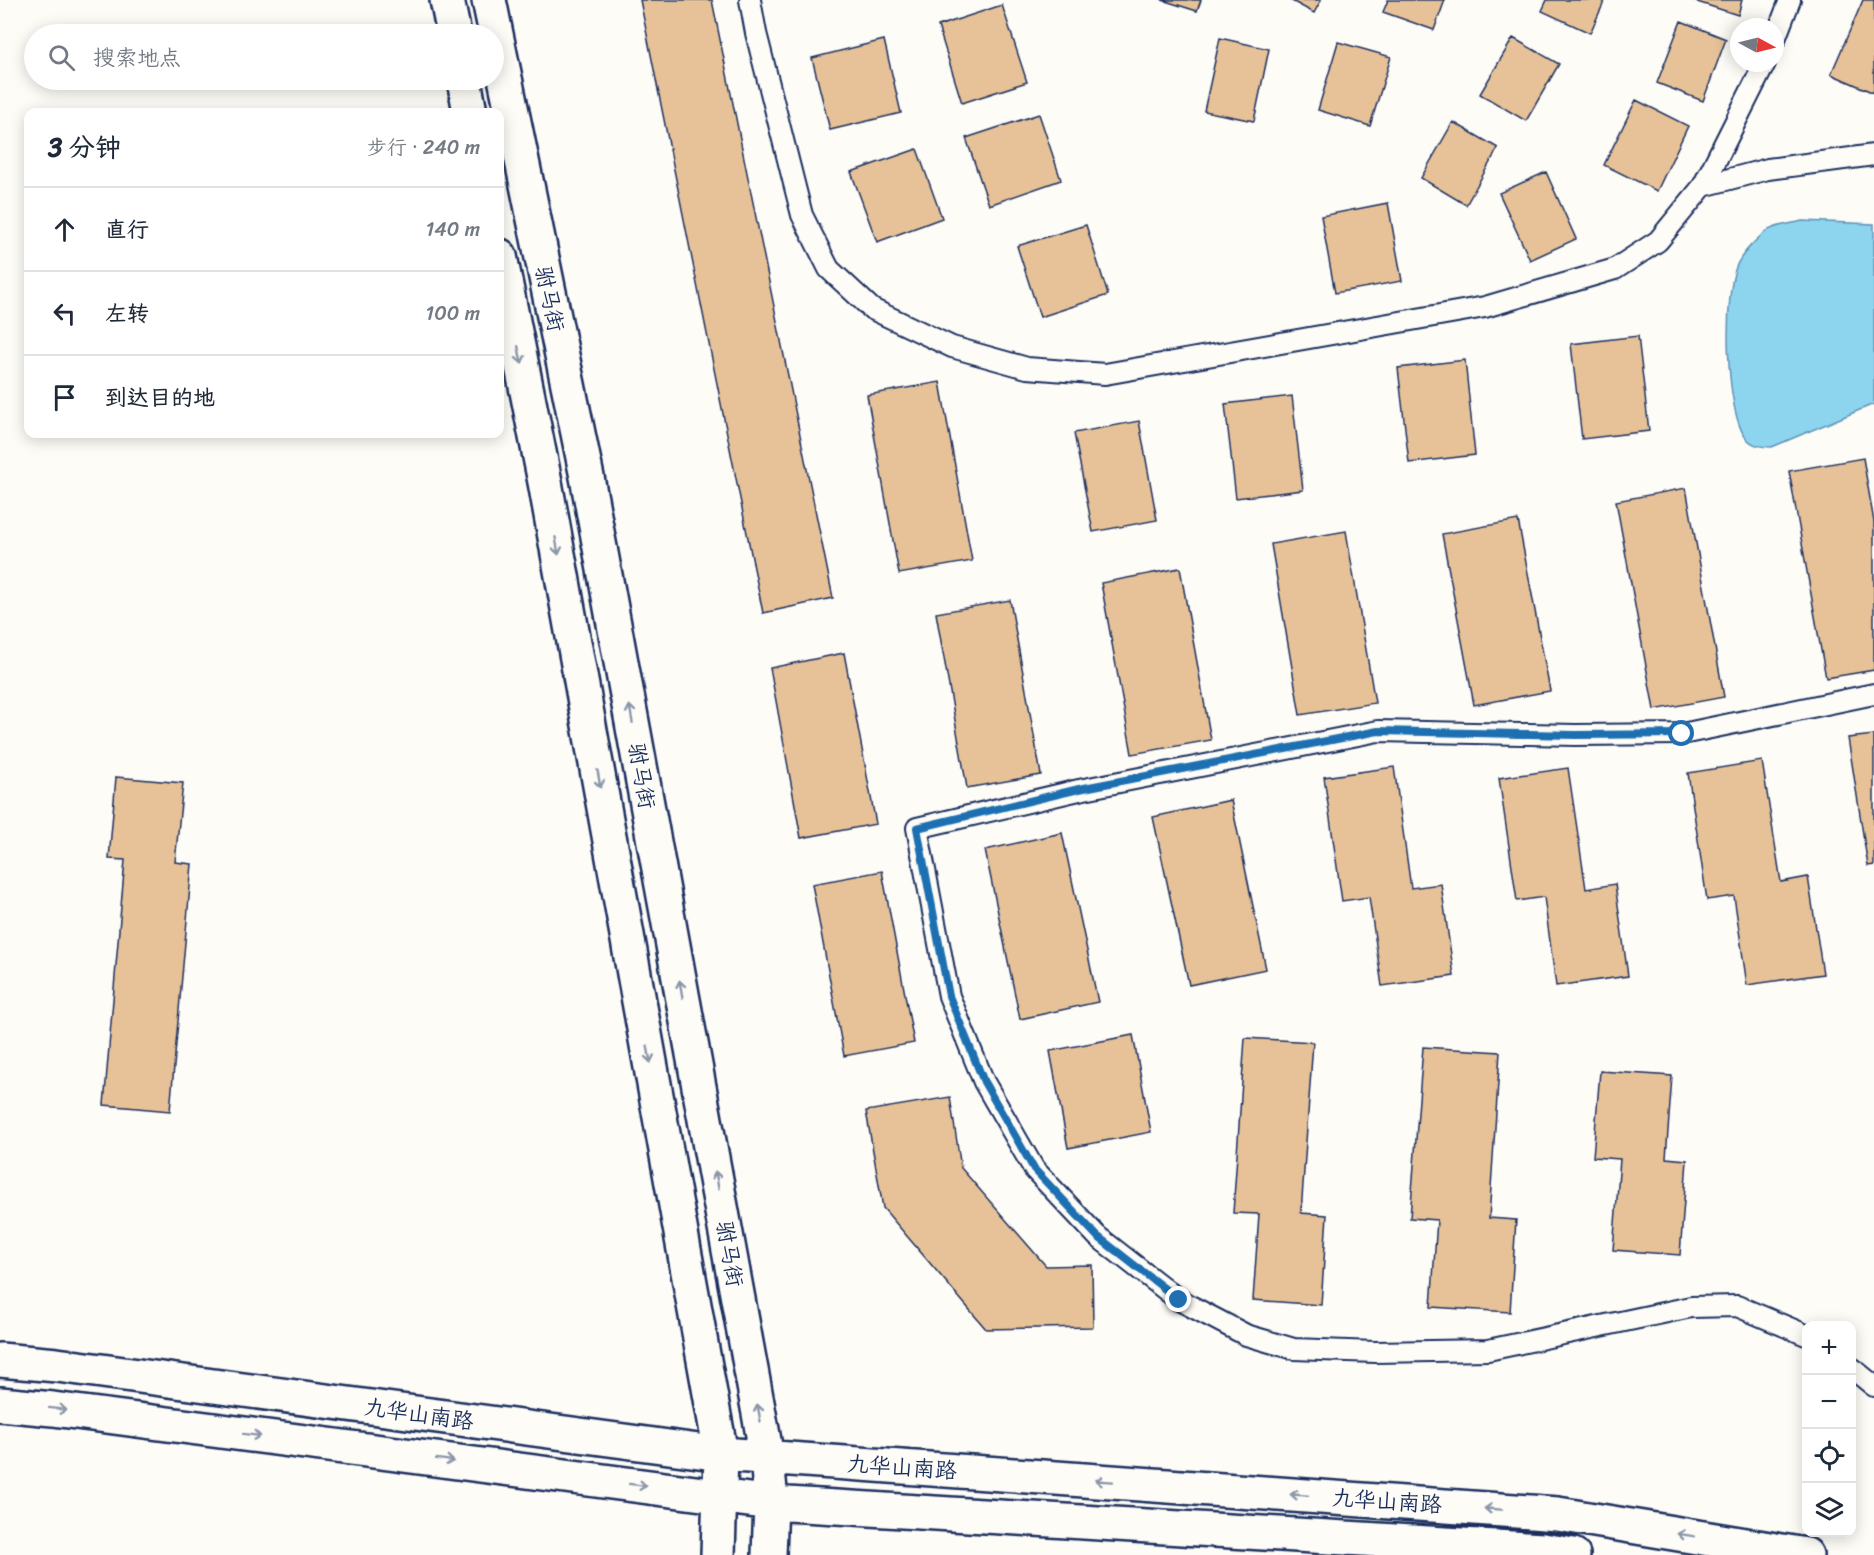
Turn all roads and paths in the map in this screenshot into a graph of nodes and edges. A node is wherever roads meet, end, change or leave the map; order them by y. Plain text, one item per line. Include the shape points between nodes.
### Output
1 (447, 0) edge
2 (489, 0) edge
3 (750, 0) edge
4 (1790, 0) edge
5 (1783, 18) edge
6 (452, 24) edge
7 (494, 24) edge
8 (1760, 72) edge
9 (504, 73) edge
10 (466, 90) edge
11 (469, 108) edge
12 (1874, 155) edge
13 (1703, 186) junction
14 (504, 276) edge
15 (1874, 694) edge
16 (1802, 1333) edge
17 (0, 1360) edge
18 (1856, 1372) edge
19 (1874, 1386) edge
20 (0, 1404) edge
21 (721, 1454) junction
22 (767, 1457) junction
23 (720, 1496) junction
24 (771, 1503) junction
25 (718, 1555) edge
26 (769, 1555) edge
27 (1573, 1555) edge
28 (1806, 1555) edge

1 - 6 main road
7 -> 2 main road, 驸马街
3 - 13 lane via 802,215 829,269 872,309 952,347 1027,368 1105,374 1485,306 1615,269 1658,241
4 - 5 lane
8 - 13 lane
22 -> 9 main road, 驸马街 via 587,477
10 - 11 main road
12 - 13 lane via 1768,169
14 -> 21 main road, 驸马街 via 545,482
15 - 16 lane via 1682,734 1378,731 1079,789 917,828 949,996 984,1082 1034,1169 1097,1236 1179,1300 1246,1335 1294,1349 1488,1350 1691,1307 1737,1306
17 - 21 main road, 九华山南路
18 - 19 lane
20 -> 23 main road, 九华山南路
21 - 22 main road, 九华山南路
21 - 23 main road, 驸马街
22 - 24 main road, 驸马街
28 -> 22 main road, 九华山南路 via 1558,1514
23 - 24 main road, 九华山南路
23 - 25 main road, 驸马街
24 - 26 main road, 驸马街
24 - 27 main road, 九华山南路 via 1543,1550

